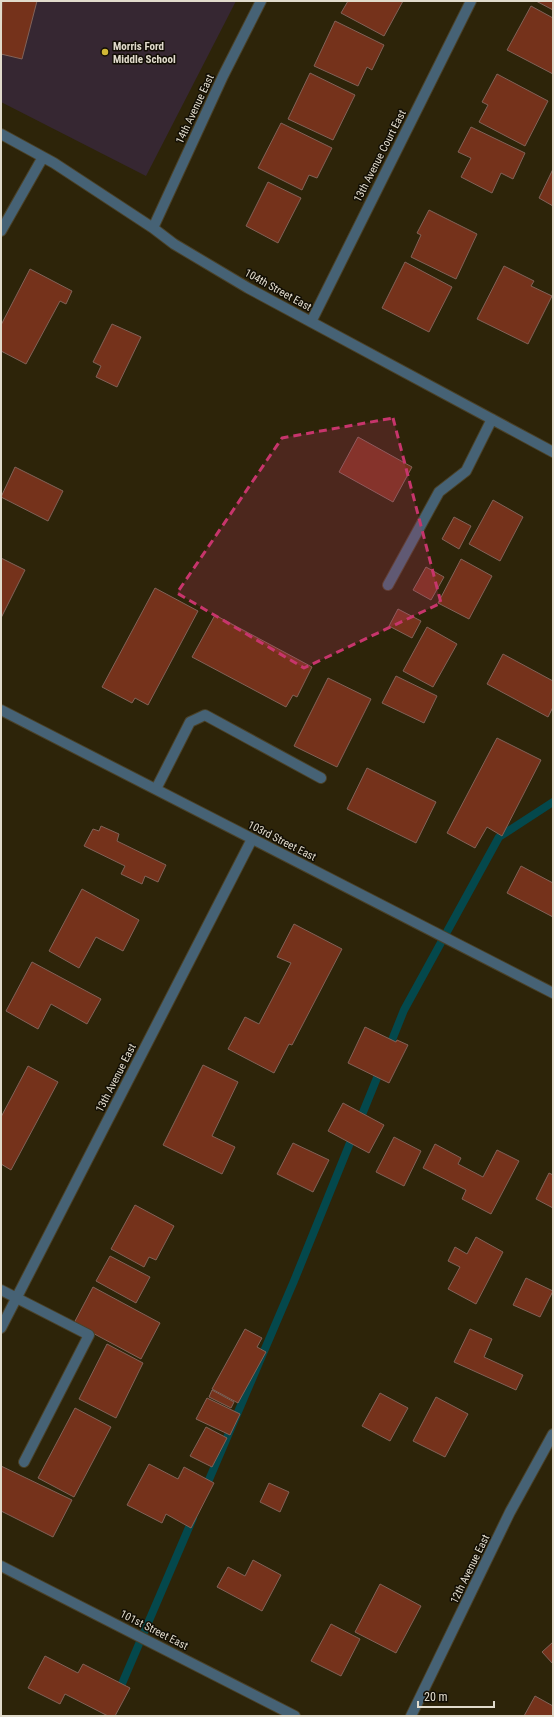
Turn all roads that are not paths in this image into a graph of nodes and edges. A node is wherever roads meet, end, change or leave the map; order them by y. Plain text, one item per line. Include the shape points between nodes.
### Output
1 (261, 1) edge
2 (471, 1) edge
3 (1, 134) edge
4 (43, 157) junction
5 (153, 228) junction
6 (1, 231) edge
7 (311, 322) junction
8 (492, 419) junction
9 (553, 452) edge
10 (388, 585) dead end
11 (1, 710) edge
12 (321, 778) dead end
13 (156, 789) junction
14 (252, 839) junction
15 (553, 993) edge
16 (1, 1290) edge
17 (16, 1298) junction
18 (1, 1328) edge
19 (553, 1434) edge
20 (24, 1462) dead end
21 (1, 1566) edge
22 (295, 1716) edge
23 (411, 1716) edge

1 - 5 street, 14th Avenue East
2 - 7 street, 13th Avenue Court East
3 - 4 street, 104th Street East
4 - 5 street, 104th Street East
4 - 6 street
5 - 7 street, 104th Street East via 174,244
7 - 8 street, 104th Street East
8 - 9 street, 104th Street East
8 - 10 street via 466,471 439,492
11 - 13 street, 103rd Street East
12 - 13 street via 204,715 190,722
13 - 14 street, 103rd Street East
14 - 15 street, 103rd Street East
14 - 17 street, 13th Avenue East
16 - 17 street
17 - 18 street, 13th Avenue East
17 - 20 street via 89,1335
19 - 23 street, 12th Avenue East via 510,1512
21 - 22 street, 101st Street East

